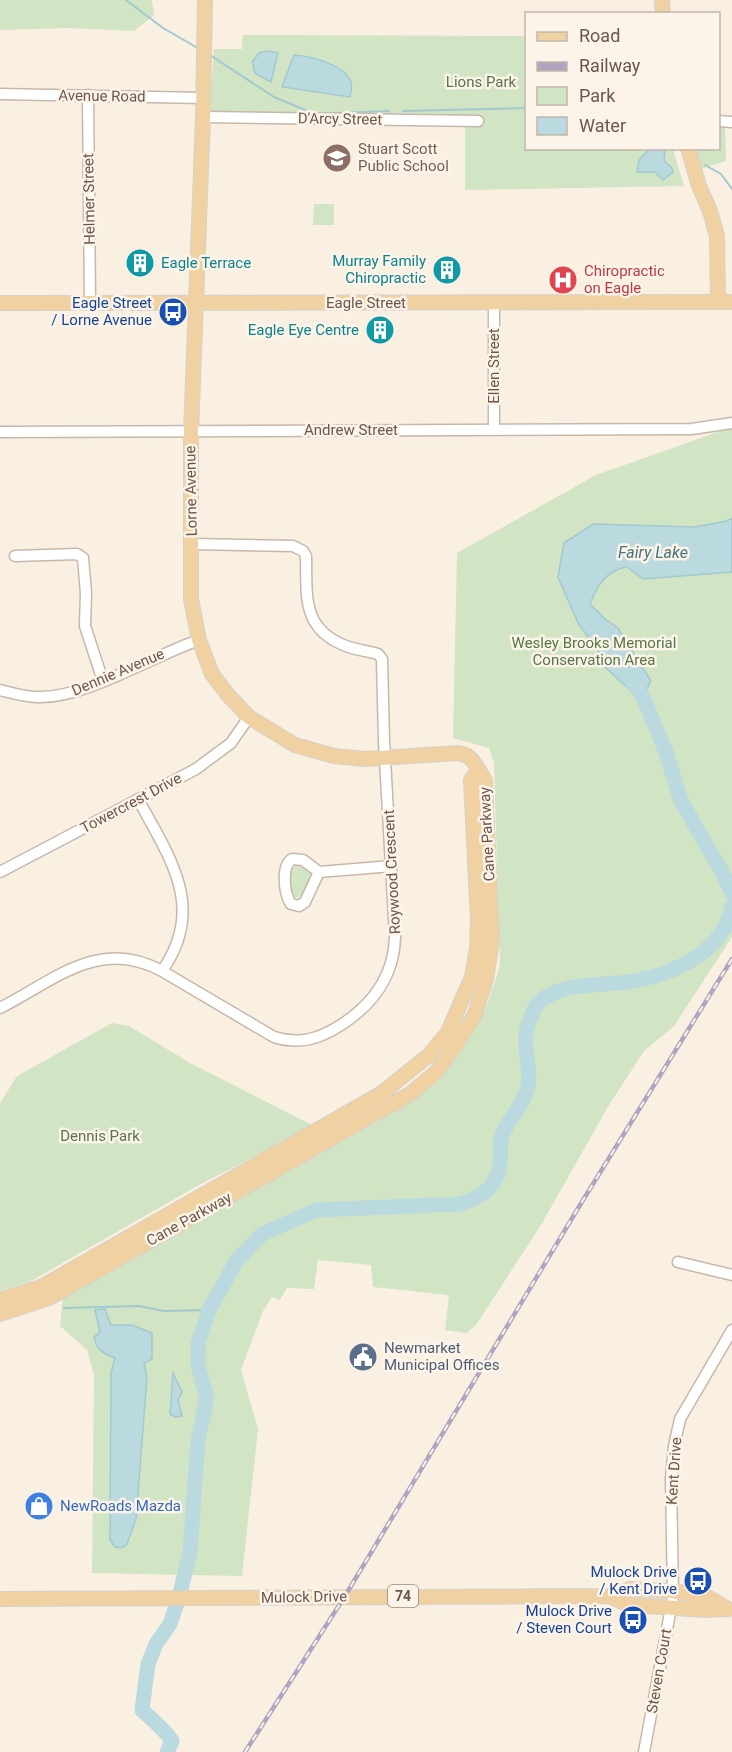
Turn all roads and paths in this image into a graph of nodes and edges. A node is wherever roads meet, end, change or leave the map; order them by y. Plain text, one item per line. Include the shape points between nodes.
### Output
1 (205, 0) edge
2 (0, 94) edge
3 (88, 95) junction
4 (203, 98) junction
5 (203, 117) junction
6 (478, 121) dead end
7 (689, 150) edge
8 (725, 302) edge
9 (0, 303) edge
10 (90, 303) junction
11 (494, 303) junction
12 (195, 304) junction
13 (732, 423) edge
14 (494, 429) junction
15 (0, 432) edge
16 (190, 433) junction
17 (192, 544) junction
18 (15, 556) dead end
19 (199, 640) junction
20 (103, 681) junction
21 (0, 690) edge
22 (249, 717) junction
23 (385, 757) junction
24 (478, 771) junction
25 (138, 800) junction
26 (392, 866) junction
27 (0, 872) edge
28 (319, 873) dead end
29 (162, 971) junction
30 (0, 1008) edge
31 (678, 1262) dead end
32 (732, 1275) edge
33 (0, 1300) edge
34 (0, 1314) edge
35 (732, 1330) edge
36 (672, 1591) junction
37 (609, 1596) junction
38 (0, 1599) edge
39 (671, 1607) junction
40 (730, 1609) edge
41 (644, 1752) edge

1 - 4 main road, Lorne Avenue
2 - 3 street, Avenue Road
3 - 4 street, Avenue Road
3 - 10 street, Helmer Street
4 - 5 main road, Lorne Avenue
5 - 6 street, D'Arcy Street
5 - 12 main road, Lorne Avenue
7 - 8 main road via 717,236
8 - 11 main road, Eagle Street
9 - 10 main road, Eagle Street
10 - 12 main road, Eagle Street
11 - 12 main road, Eagle Street
11 - 14 street, Ellen Street
12 - 16 main road, Lorne Avenue
13 - 14 street, Andrew Street via 702,428
14 - 16 street, Andrew Street
15 - 16 street, Andrew Street
16 - 17 main road, Lorne Avenue
17 - 19 main road, Lorne Avenue via 191,599
17 - 23 street, Roywood Crescent via 293,546 303,551 307,604 316,626 339,643 378,654 382,660
18 - 20 street via 77,554 83,558 85,626
19 - 20 street, Dennie Avenue
19 - 22 main road, Lorne Avenue via 212,674
20 - 21 street, Dennie Avenue via 55,696
22 - 23 main road, Lorne Avenue via 295,745 318,753 365,759
22 - 25 street, Towercrest Drive via 231,743 213,758
23 - 24 main road, Lorne Avenue via 458,753 471,757
23 - 26 street, Roywood Crescent
24 - 33 main road, Cane Parkway via 471,780 477,949 472,977 452,1023 429,1055 382,1093 43,1286
24 - 34 main road, Cane Parkway via 485,780 492,941 475,1014 436,1072 410,1094 49,1298
25 - 27 street, Towercrest Drive
25 - 29 street via 175,869 183,900 177,942
26 - 28 street
26 - 29 street, Roywood Crescent via 395,937 388,972 361,1010 325,1035 301,1042 274,1037
29 - 30 street, Roywood Crescent via 128,958 100,959
31 - 32 street
35 - 36 street, Kent Drive via 680,1419 671,1478
36 - 37 main road, Mulock Drive / 74 via 630,1589
36 - 39 street, Steven Court
36 - 40 main road, Mulock Drive / 74 via 707,1597
37 - 38 main road, Mulock Drive / 74
37 - 39 main road, Mulock Drive / 74 via 628,1605
39 - 40 main road, Mulock Drive / 74
39 - 41 street, Steven Court

